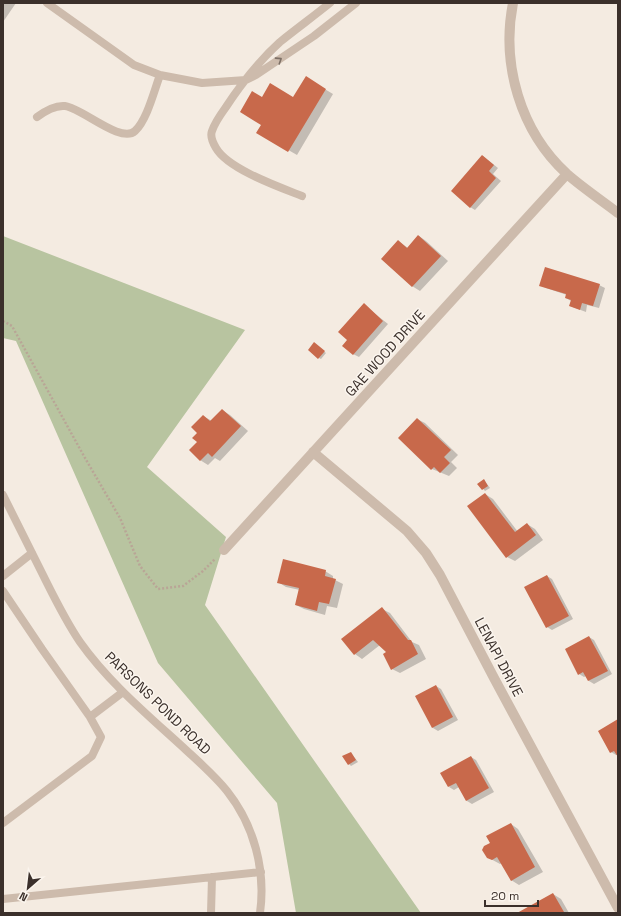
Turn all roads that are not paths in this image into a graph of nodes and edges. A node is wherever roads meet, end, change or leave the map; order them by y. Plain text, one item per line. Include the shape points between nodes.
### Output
1 (47, 3) edge
2 (330, 3) edge
3 (356, 3) edge
4 (513, 3) edge
5 (160, 75) junction
6 (246, 80) junction
7 (37, 117) dead end
8 (567, 174) junction
9 (302, 196) dead end
10 (618, 213) edge
11 (313, 452) junction
12 (3, 495) edge
13 (224, 550) road end
14 (32, 553) junction
15 (3, 576) edge
16 (3, 591) edge
17 (123, 692) junction
18 (90, 717) junction
19 (3, 823) edge
20 (261, 872) junction
21 (212, 877) junction
22 (3, 899) edge
23 (618, 908) edge
24 (211, 913) edge
25 (260, 913) edge

1 - 5 lane via 134,65
2 - 6 lane via 281,42
6 -> 3 lane via 287,55
4 - 8 street via 509,46 512,74 520,105 549,154
5 - 6 lane via 202,83
5 - 7 lane via 141,123 134,132 127,134 115,131 65,106 47,110
6 - 9 lane via 222,112 212,132 211,137 216,148 223,158 259,179
8 - 10 street
8 - 11 street, GAE WOOD DRIVE
11 - 13 street, GAE WOOD DRIVE
11 - 23 street, LENAPI DRIVE via 407,531 426,553
12 - 14 lane, PARSONS POND ROAD
14 - 15 lane
14 - 17 lane, PARSONS POND ROAD via 61,612 80,642
16 - 18 lane
17 - 18 lane
17 - 20 lane, PARSONS POND ROAD via 227,791 241,812 254,841
18 - 19 lane via 101,737 92,756
20 - 21 lane
20 - 25 lane, PARSONS POND ROAD
21 - 22 lane
21 - 24 lane

